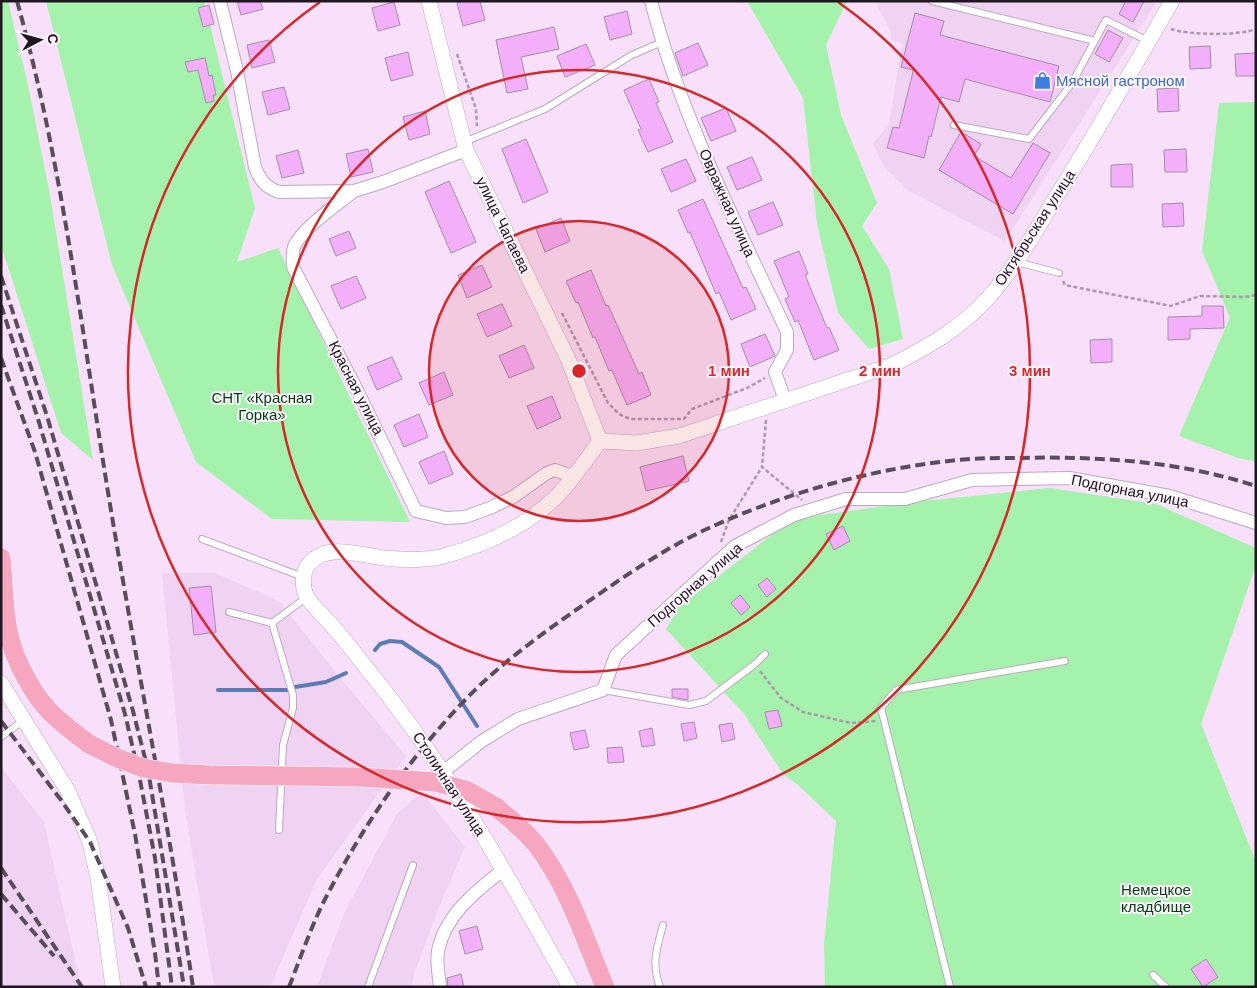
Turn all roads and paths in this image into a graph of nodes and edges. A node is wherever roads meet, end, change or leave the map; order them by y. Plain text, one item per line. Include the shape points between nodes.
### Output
1 (220, 1) edge
2 (429, 1) edge
3 (651, 1) edge
4 (932, 1) edge
5 (1172, 1) edge
6 (1158, 25) junction
7 (1256, 29) edge
8 (1095, 41) junction
9 (1149, 41) junction
10 (662, 42) junction
11 (457, 53) dead end
12 (954, 125) dead end
13 (469, 143) junction
14 (354, 191) junction
15 (1016, 262) junction
16 (1059, 273) joint
17 (1256, 295) edge
18 (559, 307) dead end
19 (775, 372) junction
20 (785, 400) junction
21 (767, 406) junction
22 (600, 441) junction
23 (762, 467) junction
24 (572, 476) junction
25 (812, 509) junction
26 (1256, 523) edge
27 (202, 539) dead end
28 (720, 544) dead end
29 (1, 558) edge
30 (303, 577) junction
31 (307, 597) junction
32 (229, 612) dead end
33 (272, 623) junction
34 (765, 654) dead end
35 (1065, 661) dead end
36 (755, 664) junction
37 (1, 683) edge
38 (602, 690) junction
39 (24, 720) junction
40 (884, 720) junction
41 (1, 737) edge
42 (443, 772) junction
43 (279, 830) dead end
44 (413, 865) dead end
45 (503, 870) junction
46 (662, 924) dead end
47 (1153, 975) dead end
48 (113, 987) edge
49 (368, 987) edge
50 (440, 987) edge
51 (570, 987) edge
52 (605, 987) edge
53 (660, 987) edge
54 (950, 987) edge
55 (1166, 987) edge

1 - 14 street via 259,178 268,188 278,192
2 - 13 street, улица Чапаева
3 - 10 street, Овражная улица
4 - 8 lane
5 - 6 street, Октябрьская улица
6 - 7 path via 1181,33 1249,32
6 - 9 street, Октябрьская улица
8 - 9 lane via 1106,20
8 - 12 lane via 1072,83 1029,139
9 - 15 street, Октябрьская улица
10 - 13 lane via 630,56 546,109
10 - 19 street, Овражная улица via 701,145 787,332 788,350
11 - 13 path via 476,109
13 - 14 street
13 - 22 street, улица Чапаева via 568,359
14 - 24 street, Красная улица via 302,236 294,247 293,267 416,511 446,518 466,517 514,497 548,472 555,470
15 - 16 lane
15 - 20 street, Октябрьская улица via 988,298 953,331 924,349 892,365
16 - 17 path via 1065,285 1171,306 1200,296
18 - 19 path via 608,403 619,414 630,418 684,419 692,409 747,388
19 - 20 street
20 - 21 street, Октябрьская улица
21 - 22 street, Октябрьская улица via 679,436 637,443
21 - 23 path
22 - 24 street
23 - 25 path
23 - 28 path via 729,520
24 - 30 street via 556,497 533,517 469,548 441,557 414,560 327,552 314,558
25 - 26 street, Подгорная улица via 846,499 905,499 972,480 1069,478 1170,496
25 - 38 street, Подгорная улица via 735,546 616,656
27 - 30 lane
29 - 52 main road, bridge via 12,646 23,672 44,706 89,744 143,768 172,773 359,777 436,782 468,791 496,807 538,846 560,880
30 - 31 street
31 - 33 lane
31 - 42 street, Столичная улица via 392,700
32 - 33 lane
33 - 43 lane via 293,695 293,708 283,745
34 - 36 lane
35 - 40 lane via 896,690 881,708
36 - 38 lane via 706,701 689,705
36 - 40 path via 781,698 804,712 851,723
37 - 39 street
38 - 42 street via 518,719 482,740
39 - 41 lane
39 - 48 street via 68,791 90,842
40 - 54 lane
42 - 45 street, Столичная улица
44 - 49 lane
45 - 50 street via 466,901 446,927 438,952
45 - 51 street, Столичная улица
46 - 53 lane via 654,958
47 - 55 lane

